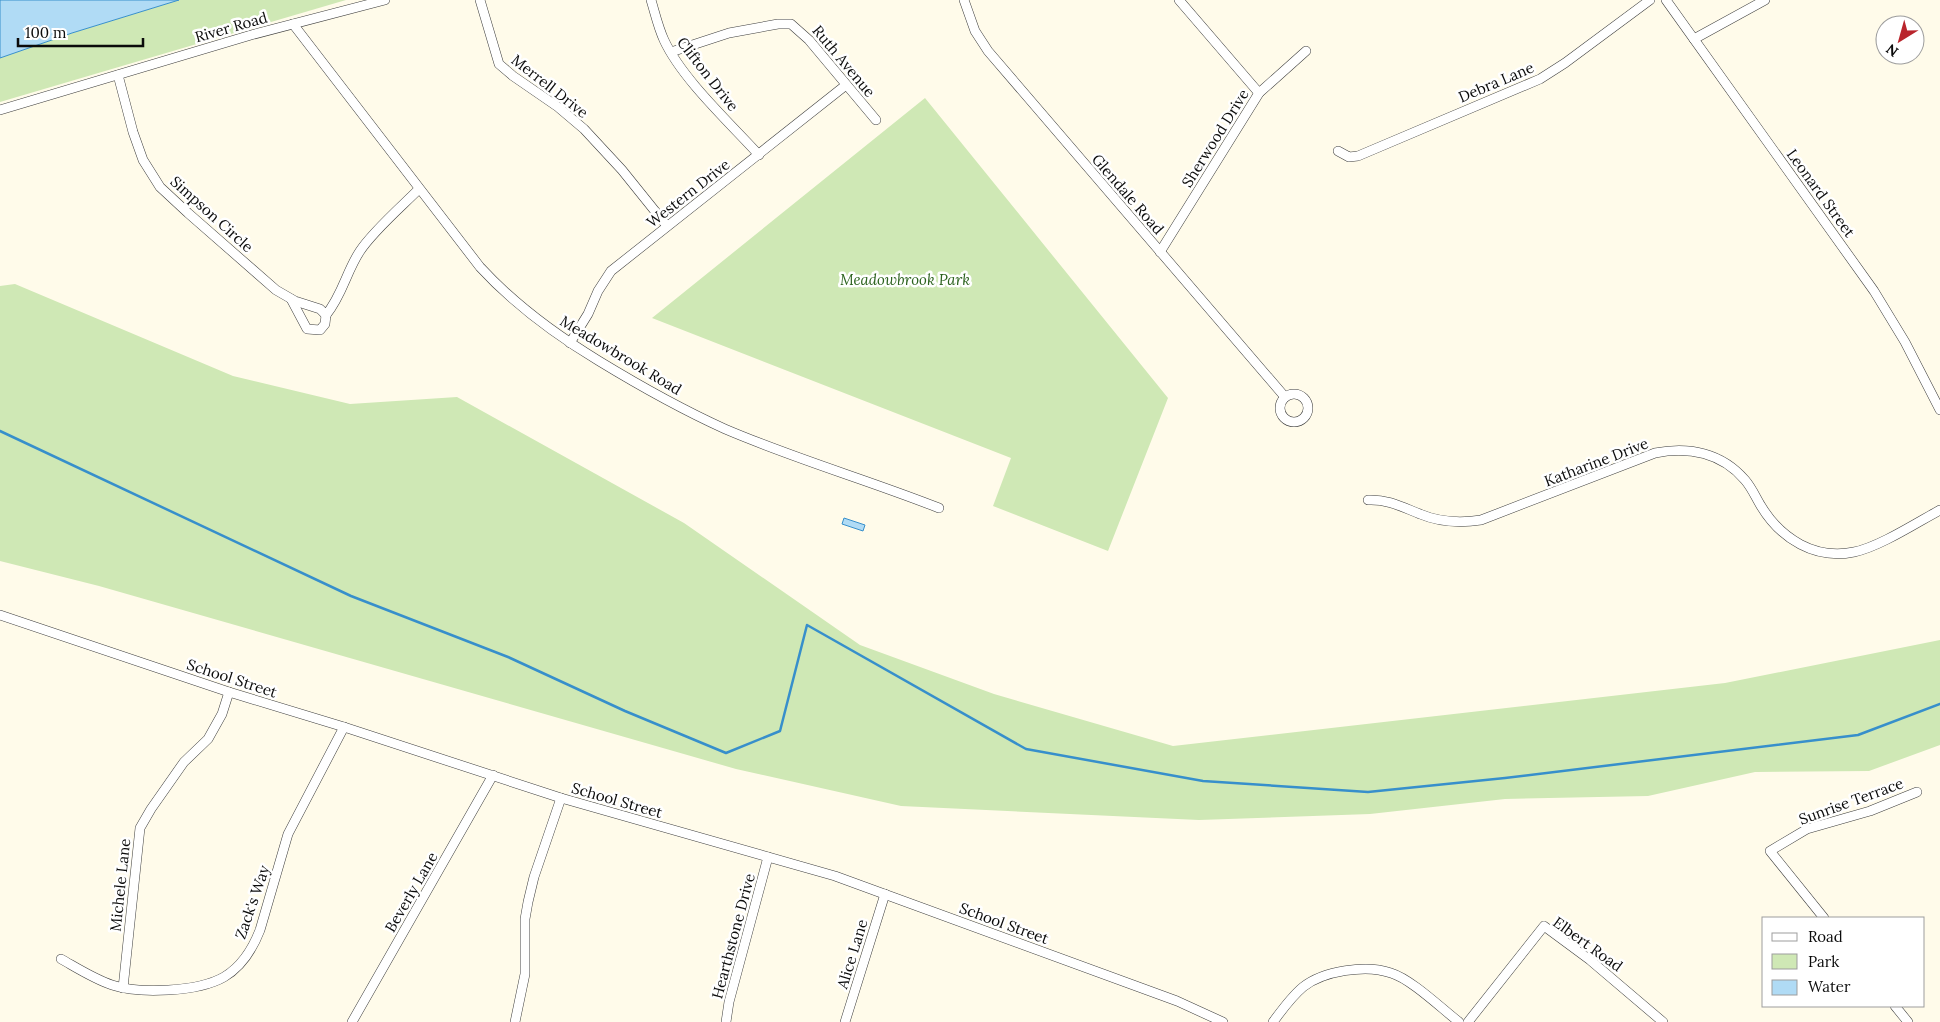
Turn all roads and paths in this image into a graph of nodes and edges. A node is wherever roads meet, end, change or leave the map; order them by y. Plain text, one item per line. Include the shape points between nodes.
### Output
1 (385, 0) edge
2 (480, 0) edge
3 (651, 0) edge
4 (964, 0) edge
5 (1179, 0) edge
6 (1650, 0) edge
7 (1666, 0) edge
8 (1765, 0) edge
9 (293, 24) junction
10 (1694, 39) junction
11 (1306, 51) dead end
12 (671, 52) junction
13 (118, 75) junction
14 (846, 85) junction
15 (1259, 93) junction
16 (0, 110) edge
17 (876, 120) dead end
18 (1338, 151) dead end
19 (759, 155) junction
20 (419, 189) junction
21 (667, 226) junction
22 (1160, 252) junction
23 (291, 299) junction
24 (326, 315) junction
25 (570, 343) junction
26 (1285, 397) dead end
27 (1940, 410) edge
28 (1368, 500) dead end
29 (939, 508) dead end
30 (1940, 510) edge
31 (0, 615) edge
32 (229, 692) junction
33 (344, 727) junction
34 (493, 775) junction
35 (1917, 792) dead end
36 (561, 798) junction
37 (768, 857) junction
38 (885, 894) junction
39 (1823, 917) edge
40 (61, 959) dead end
41 (123, 988) junction
42 (1896, 1007) edge
43 (352, 1022) edge
44 (516, 1022) edge
45 (726, 1022) edge
46 (845, 1022) edge
47 (1223, 1022) edge
48 (1273, 1022) edge
49 (1459, 1022) edge
50 (1468, 1022) edge
51 (1663, 1022) edge
52 (1908, 1022) edge

1 - 9 street, River Road
2 - 21 street, Merrell Drive via 500,64 584,129
3 - 12 street, Clifton Drive
4 - 22 street, Glendale Road via 975,31 988,51
5 - 15 street
6 - 18 street, Debra Lane via 1546,76 1358,156 1349,157
7 - 10 street, Leonard Street
8 - 10 street
9 - 13 street, River Road
9 - 20 street, Meadowbrook Road
10 - 27 street, Leonard Street via 1874,291
11 - 15 street, Sherwood Drive
12 - 14 street, Ruth Avenue via 729,33 791,24 809,40
12 - 19 street, Clifton Drive via 710,102
13 - 16 street, River Road
13 - 23 street, Simpson Circle via 133,132 143,160 156,182 208,232
14 - 17 street, Ruth Avenue
14 - 19 street, Western Drive
15 - 22 street, Sherwood Drive
19 - 21 street, Western Drive
20 - 24 street, Simpson Circle via 362,248 338,299
20 - 25 street, Meadowbrook Road via 492,281
21 - 25 street, Western Drive via 611,271
22 - 26 street, Glendale Road
23 - 24 street, Simpson Circle via 320,309
23 - 24 street, Simpson Circle via 307,330 320,330
25 - 29 street, Meadowbrook Road via 660,397 727,429
28 - 30 street, Katharine Drive via 1394,503 1444,520 1469,522 1655,453 1680,450 1704,453 1726,463 1747,482 1781,531 1795,543 1818,552 1842,554 1866,549
31 - 32 street, School Street
32 - 33 street, School Street
32 - 41 street, Michele Lane via 222,714 208,739 184,762 140,828
33 - 34 street, School Street
33 - 41 street, Zack's Way via 288,834 260,930 243,960 224,977 198,986 148,991
34 - 36 street, School Street
34 - 43 street, Beverly Lane
35 - 39 street, Sunrise Terrace via 1870,811 1806,829 1770,852
36 - 37 street, School Street
36 - 44 street via 528,902 525,974
37 - 38 street, School Street
37 - 45 street, Hearthstone Drive
38 - 46 street, Alice Lane
38 - 47 street, School Street via 1177,1001
40 - 41 street, Zack's Way
42 - 52 street
48 - 49 street via 1304,986 1345,971 1369,968 1392,973
50 - 51 street, Elbert Road via 1544,926

